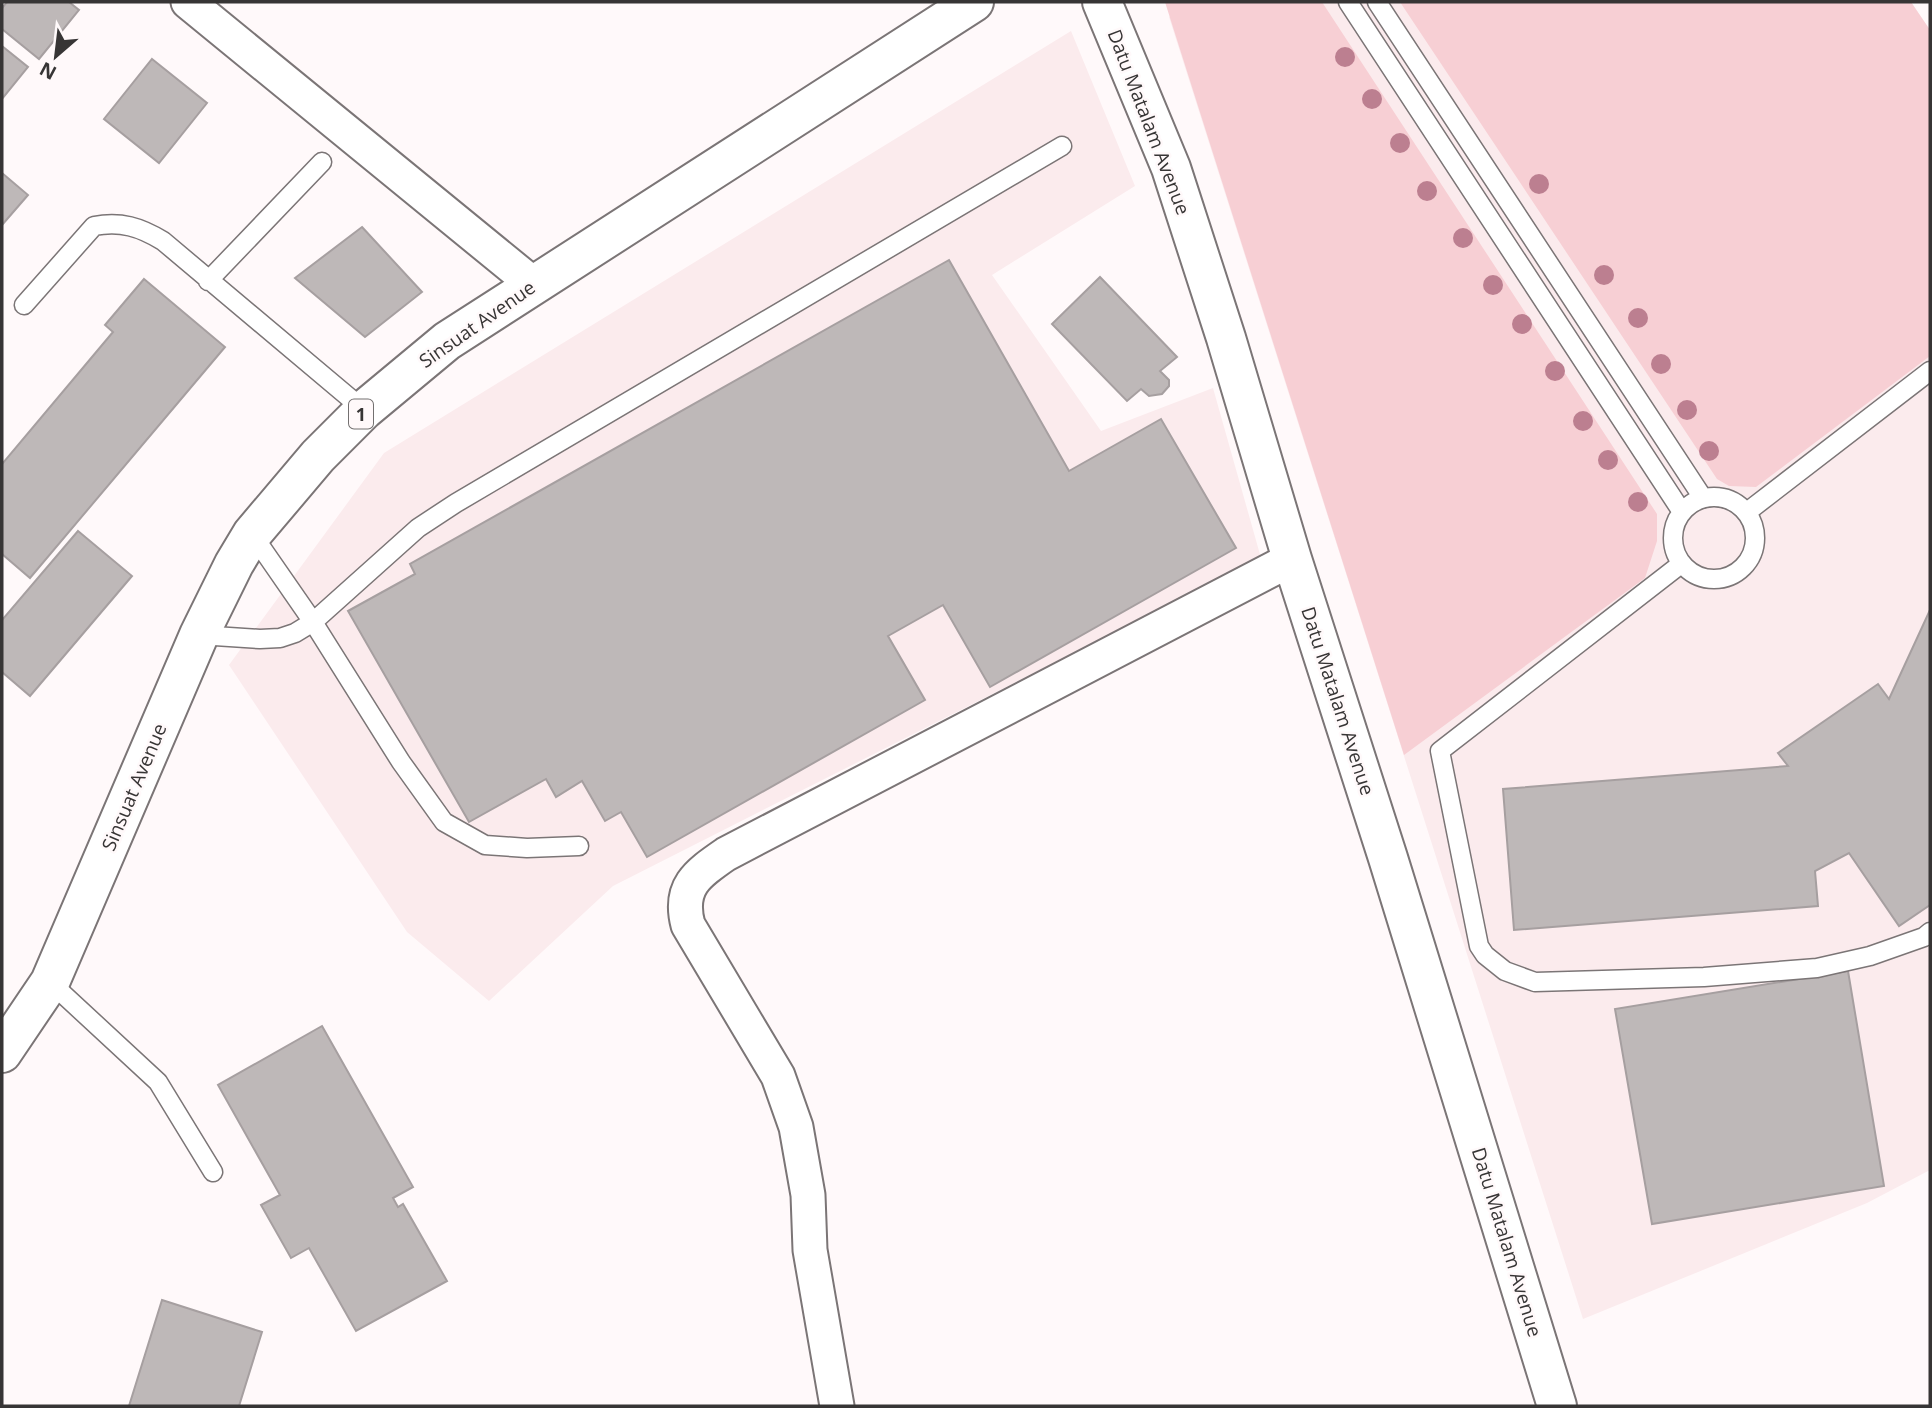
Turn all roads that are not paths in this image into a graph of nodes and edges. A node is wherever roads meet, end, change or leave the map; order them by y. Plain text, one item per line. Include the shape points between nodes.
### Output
1 (188, 2) edge
2 (974, 2) edge
3 (1102, 2) edge
4 (1348, 2) edge
5 (1377, 2) edge
6 (1062, 146) dead end
7 (322, 162) dead end
8 (208, 281) junction
9 (533, 284) junction
10 (24, 305) dead end
11 (1930, 371) edge
12 (364, 410) junction
13 (1703, 498) junction
14 (1682, 512) junction
15 (1747, 512) junction
16 (252, 534) junction
17 (1292, 559) junction
18 (1681, 564) junction
19 (313, 622) junction
20 (199, 635) junction
21 (579, 846) dead end
22 (1930, 932) edge
23 (50, 982) junction
24 (2, 1053) edge
25 (213, 1172) dead end
26 (837, 1406) edge
27 (1557, 1406) edge

1 - 9 street
2 - 9 main road, Sinsuat Avenue / 1
3 - 17 main road, Datu Matalam Avenue via 1171,167
4 - 14 lane
5 - 13 lane
6 - 19 lane via 456,503 418,528
7 - 8 lane
8 - 10 lane via 147,232 106,224 94,226
8 - 12 lane
9 - 12 main road, Sinsuat Avenue / 1 via 447,341
11 - 15 lane
12 - 16 main road, Sinsuat Avenue / 1
13 - 14 lane
13 - 15 lane via 1719,497
14 - 18 lane via 1672,537
15 - 18 lane via 1756,539 1746,566 1734,575 1706,579
16 - 19 lane
16 - 20 main road, Sinsuat Avenue / 1
17 - 26 street via 726,855 701,872 685,897 688,925 778,1076 796,1127 808,1195 810,1250
17 - 27 main road, Datu Matalam Avenue
18 - 22 lane via 1440,751 1479,946 1505,971 1535,982 1704,977 1817,968 1870,956
19 - 20 lane via 280,638
19 - 21 lane via 444,822 485,845
20 - 23 main road, Sinsuat Avenue / 1
23 - 24 main road, Sinsuat Avenue / 1
23 - 25 lane via 158,1082

